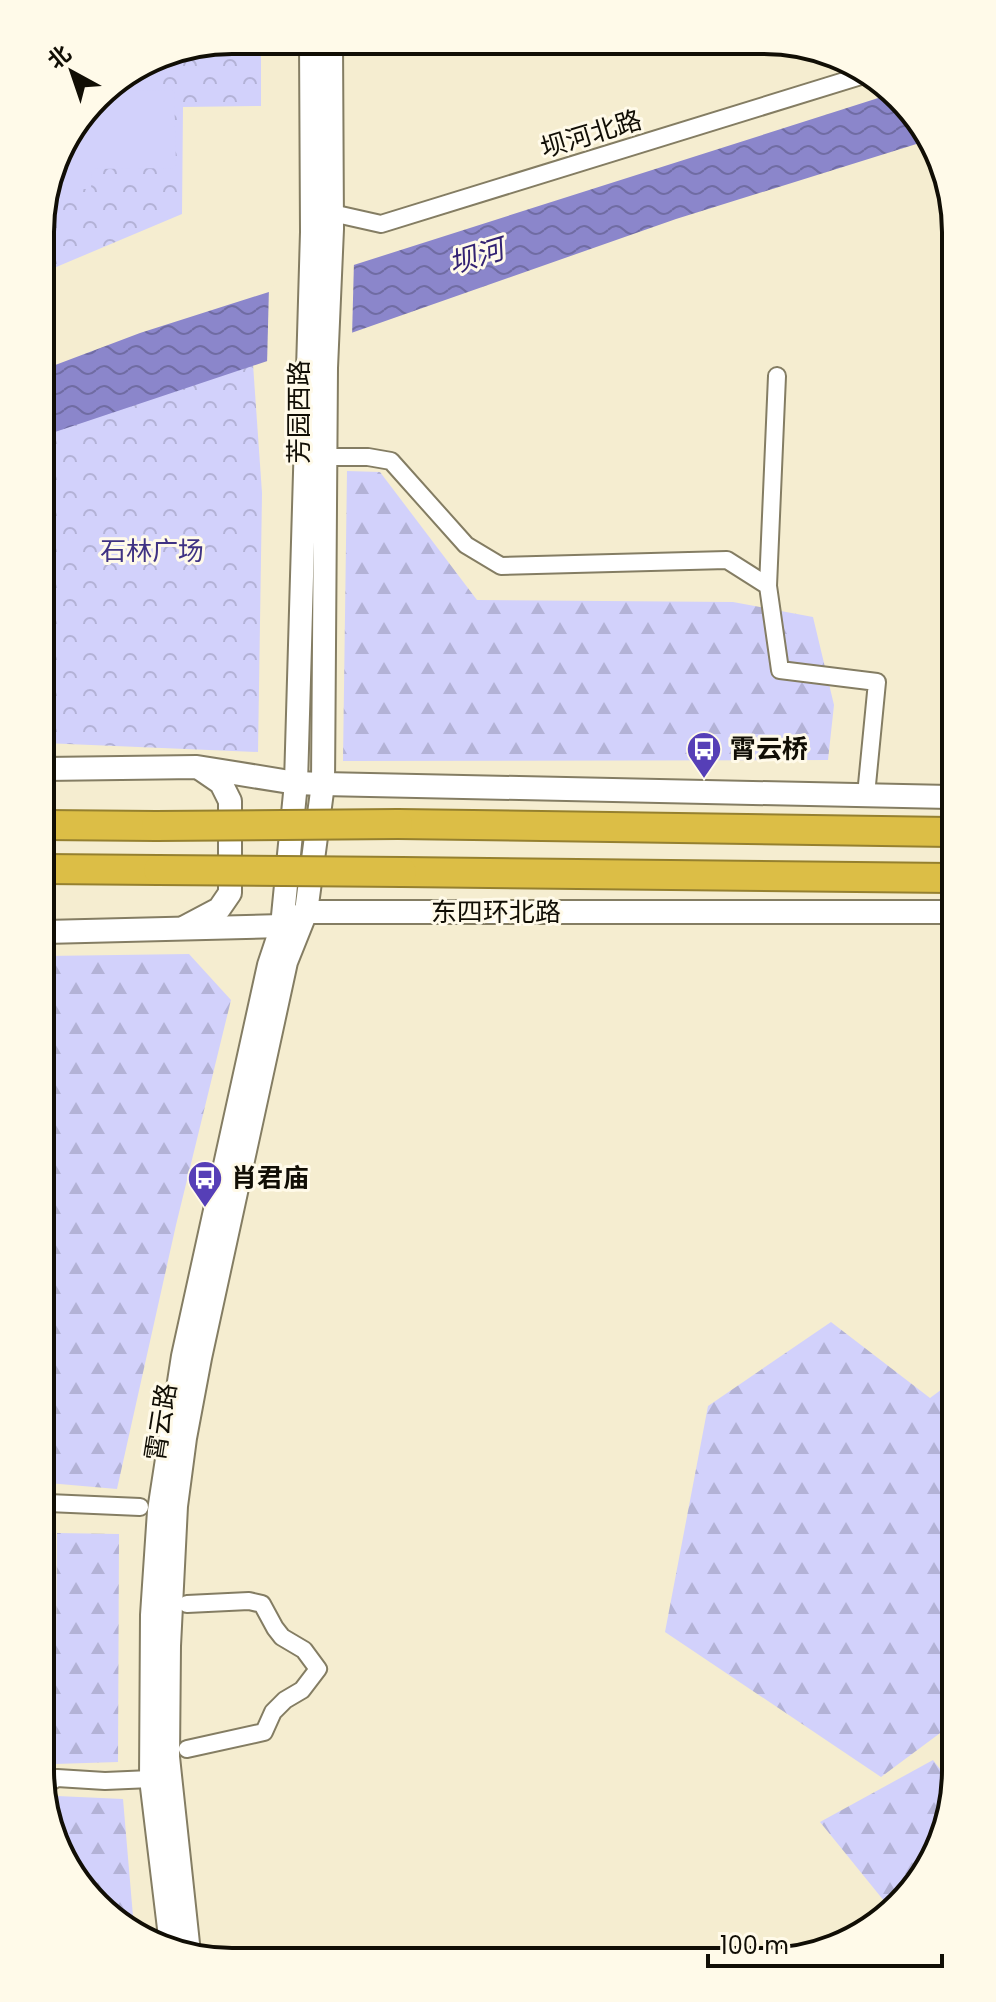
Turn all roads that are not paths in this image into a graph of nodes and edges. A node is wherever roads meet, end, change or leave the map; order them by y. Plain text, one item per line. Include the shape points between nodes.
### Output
1 (312, 54) edge
2 (331, 54) edge
3 (853, 78) edge
4 (325, 225) junction
5 (317, 370) junction
6 (777, 376) dead end
7 (326, 457) junction
8 (768, 586) junction
9 (197, 767) junction
10 (54, 769) edge
11 (296, 783) junction
12 (323, 784) junction
13 (866, 795) junction
14 (942, 797) edge
15 (54, 825) edge
16 (942, 832) edge
17 (54, 869) edge
18 (942, 878) edge
19 (306, 912) junction
20 (942, 912) edge
21 (282, 926) junction
22 (180, 930) junction
23 (54, 932) edge
24 (54, 1503) edge
25 (140, 1507) dead end
26 (187, 1604) dead end
27 (187, 1749) dead end
28 (151, 1779) junction
29 (54, 1780) edge
30 (170, 1936) edge
31 (188, 1942) edge

1 - 4 main road, 芳园西路
2 - 4 main road, 芳园西路
3 - 4 street, 坝河北路 via 381,224
4 - 5 main road, 芳园西路
5 - 7 main road, 芳园西路
5 - 11 main road, 芳园西路
6 - 8 street
7 - 8 street via 391,461 466,545 501,566 727,560
7 - 12 main road, 芳园西路
8 - 13 street via 780,670 877,682
9 - 10 main road
9 - 11 main road
9 - 22 main road via 221,783 230,801 230,893 219,909
11 - 12 main road
11 - 21 main road, 芳园西路
12 - 13 main road
12 - 19 main road, 芳园西路
13 - 14 main road
15 - 16 highway, bridge
17 - 18 highway, 东四环北路, bridge
19 - 20 main road, 东四环北路
19 - 21 main road
19 - 31 main road, 霄云路 via 283,977 200,1358 176,1506 168,1757
21 - 22 main road
21 - 28 main road, 霄云路 via 183,1356 164,1473 152,1615
22 - 23 main road
24 - 25 street
26 - 27 street via 262,1604 282,1637 304,1650 318,1669 302,1690 273,1712 264,1732
28 - 29 street
28 - 30 main road, 霄云路

